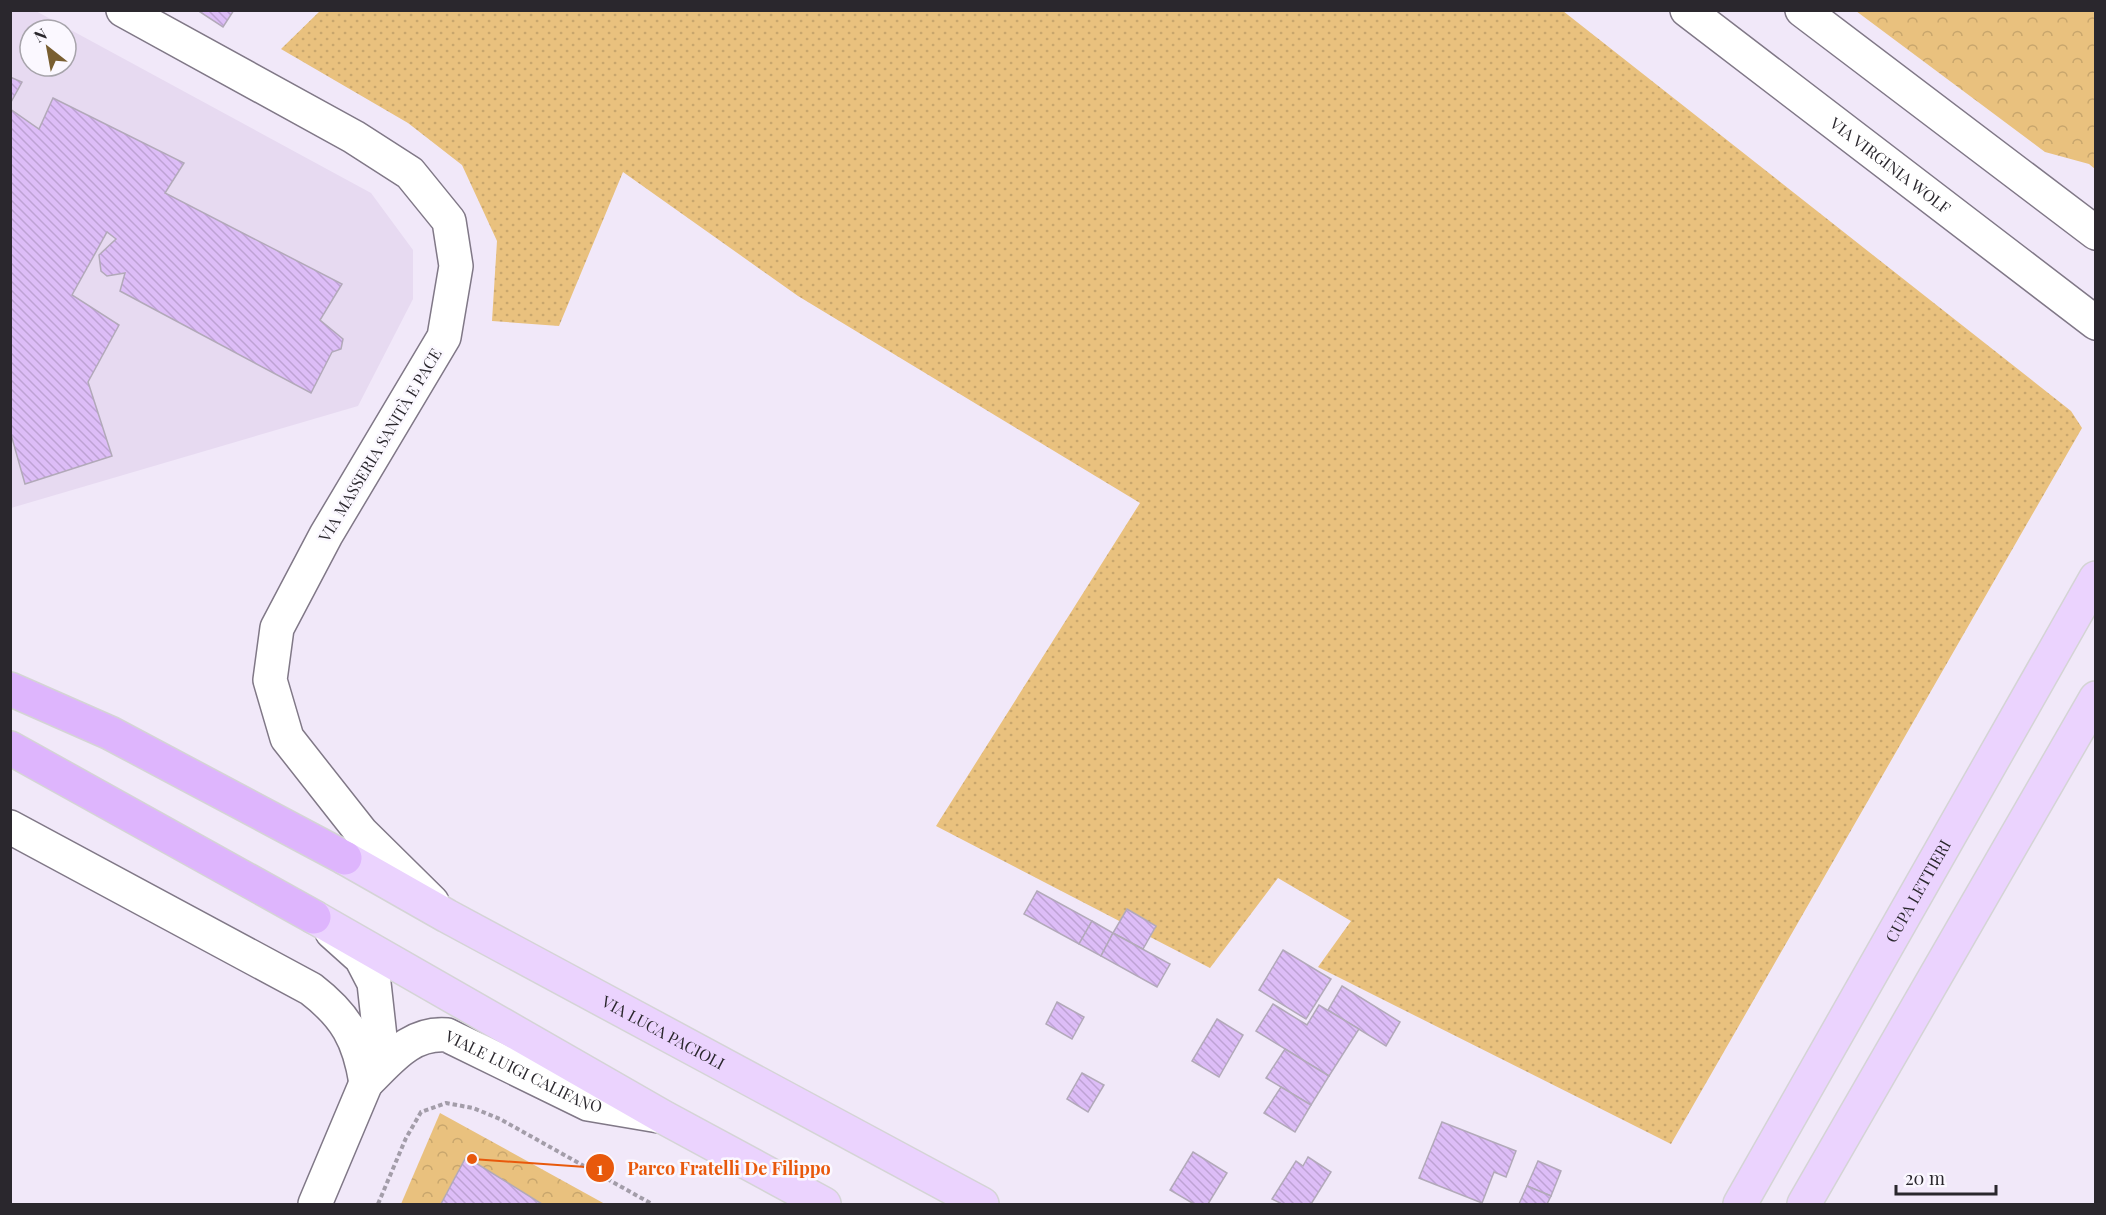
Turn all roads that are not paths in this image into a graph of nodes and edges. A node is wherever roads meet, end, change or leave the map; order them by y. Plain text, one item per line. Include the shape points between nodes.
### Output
1 (123, 10) edge
2 (1687, 10) edge
3 (1802, 10) edge
4 (2096, 233) edge
5 (2096, 322) edge
6 (2096, 578) edge
7 (10, 689) edge
8 (2096, 698) edge
9 (10, 748) edge
10 (10, 827) edge
11 (345, 858) joint
12 (447, 916) junction
13 (314, 917) junction
14 (366, 1083) junction
15 (665, 1118) junction
16 (315, 1204) edge
17 (824, 1204) edge
18 (982, 1204) edge
19 (1740, 1204) edge
20 (1804, 1204) edge

1 - 12 street, VIA MASSERIA SANITÀ E PACE via 354,137 401,167 449,220 456,266 444,337 326,535 277,628 270,680 287,738 361,832
2 - 5 street, VIA VIRGINIA WOLF
3 - 4 street
6 - 19 main road, CUPA LETTIERI
7 - 11 highway via 110,733
8 - 20 main road
9 - 13 highway
10 - 14 street via 311,989 338,1012 351,1031 362,1054
11 - 12 main road, VIA LUCA PACIOLI
12 - 18 main road, VIA LUCA PACIOLI
13 - 14 street, VIALE LUIGI CALIFANO via 361,958 374,983 380,1037
13 - 15 main road
14 - 15 street, VIALE LUIGI CALIFANO via 408,1042 431,1034 447,1035 588,1104
14 - 16 street, VIALE LUIGI CALIFANO
15 - 17 main road

